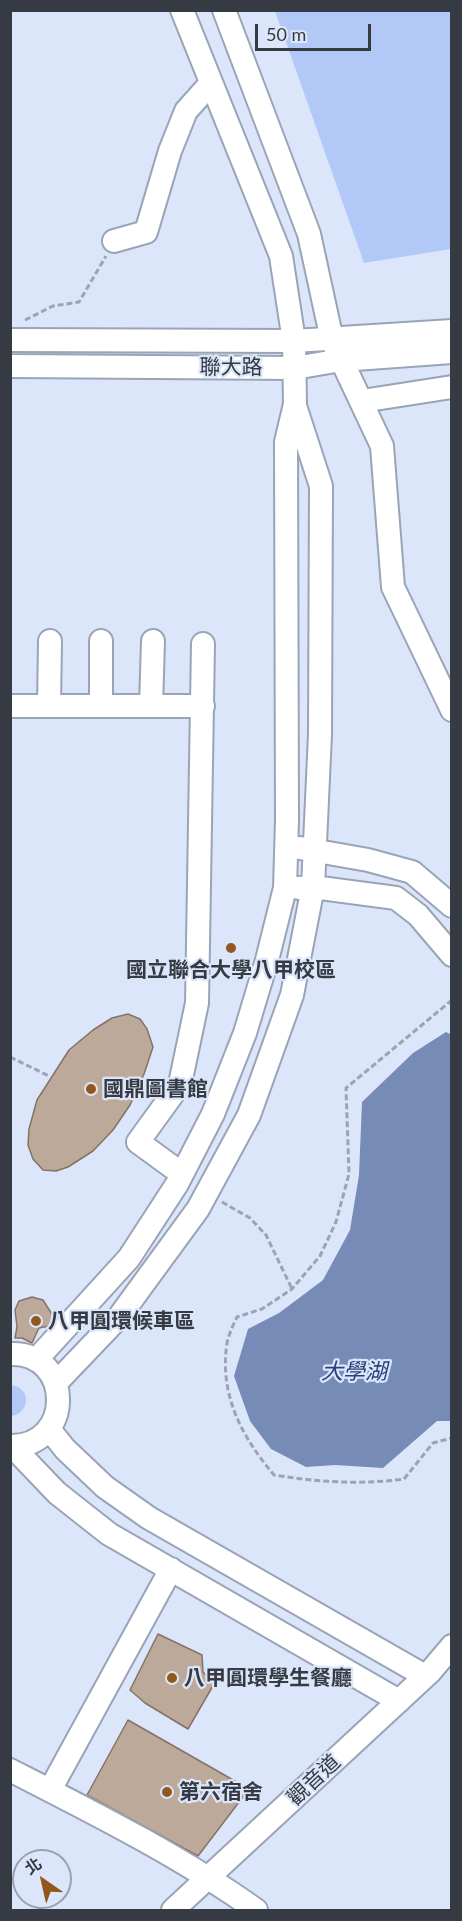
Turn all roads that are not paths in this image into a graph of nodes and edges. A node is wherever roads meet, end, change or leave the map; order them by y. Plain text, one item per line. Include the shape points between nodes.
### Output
1 (182, 10) edge
2 (224, 10) edge
3 (211, 83) junction
4 (114, 241) road end
5 (16, 331) edge
6 (452, 331) edge
7 (294, 341) junction
8 (336, 350) junction
9 (452, 352) edge
10 (10, 366) edge
11 (295, 368) junction
12 (452, 387) edge
13 (362, 401) junction
14 (295, 404) junction
15 (50, 641) dead end
16 (101, 641) dead end
17 (153, 641) dead end
18 (203, 644) dead end
19 (10, 706) edge
20 (49, 706) junction
21 (101, 706) junction
22 (151, 706) junction
23 (203, 706) junction
24 (452, 710) edge
25 (286, 847) junction
26 (314, 850) junction
27 (313, 887) junction
28 (285, 888) junction
29 (452, 906) edge
30 (452, 955) edge
31 (182, 1174) junction
32 (10, 1354) edge
33 (36, 1360) junction
34 (56, 1383) junction
35 (49, 1429) junction
36 (12, 1447) edge
37 (171, 1569) junction
38 (452, 1647) edge
39 (425, 1676) junction
40 (399, 1701) junction
41 (10, 1770) edge
42 (50, 1790) junction
43 (209, 1877) junction
44 (173, 1911) edge
45 (256, 1911) edge

1 - 3 street
2 - 8 street via 309,234
3 - 4 street via 186,111 146,232
3 - 7 street via 281,256
5 - 7 street, 聯大路
6 - 8 street, 聯大路
7 - 8 street, 聯大路
7 - 11 street
8 - 9 street, 聯大路
8 - 11 street, 聯大路
8 - 13 street
10 - 11 street, 聯大路
11 - 14 street
12 - 13 street
13 - 24 street via 382,446 393,587
14 - 25 street via 286,442
14 - 26 street via 321,486 320,734
15 - 20 street
16 - 21 street
17 - 22 street
18 - 23 street
19 - 20 street
20 - 21 street
21 - 22 street
22 - 23 street
23 - 31 street via 197,1003 180,1084 138,1142
25 - 26 street
25 - 28 street
26 - 27 street
26 - 29 street via 412,872
27 - 28 street
27 - 30 street via 396,898 418,915
27 - 34 street via 292,995 249,1115 198,1209 119,1317
28 - 31 street via 245,1033 213,1114
31 - 33 street via 129,1258
32 - 33 street
33 - 34 street
34 - 35 street via 57,1415
35 - 36 street via 27,1444
35 - 39 street via 105,1487 149,1518
36 - 37 street via 57,1493 109,1534
37 - 40 street
37 - 42 street
38 - 39 street, 觀音道
39 - 40 street, 觀音道
40 - 43 street, 觀音道
41 - 42 street
42 - 43 street
43 - 44 street, 觀音道
43 - 45 street

